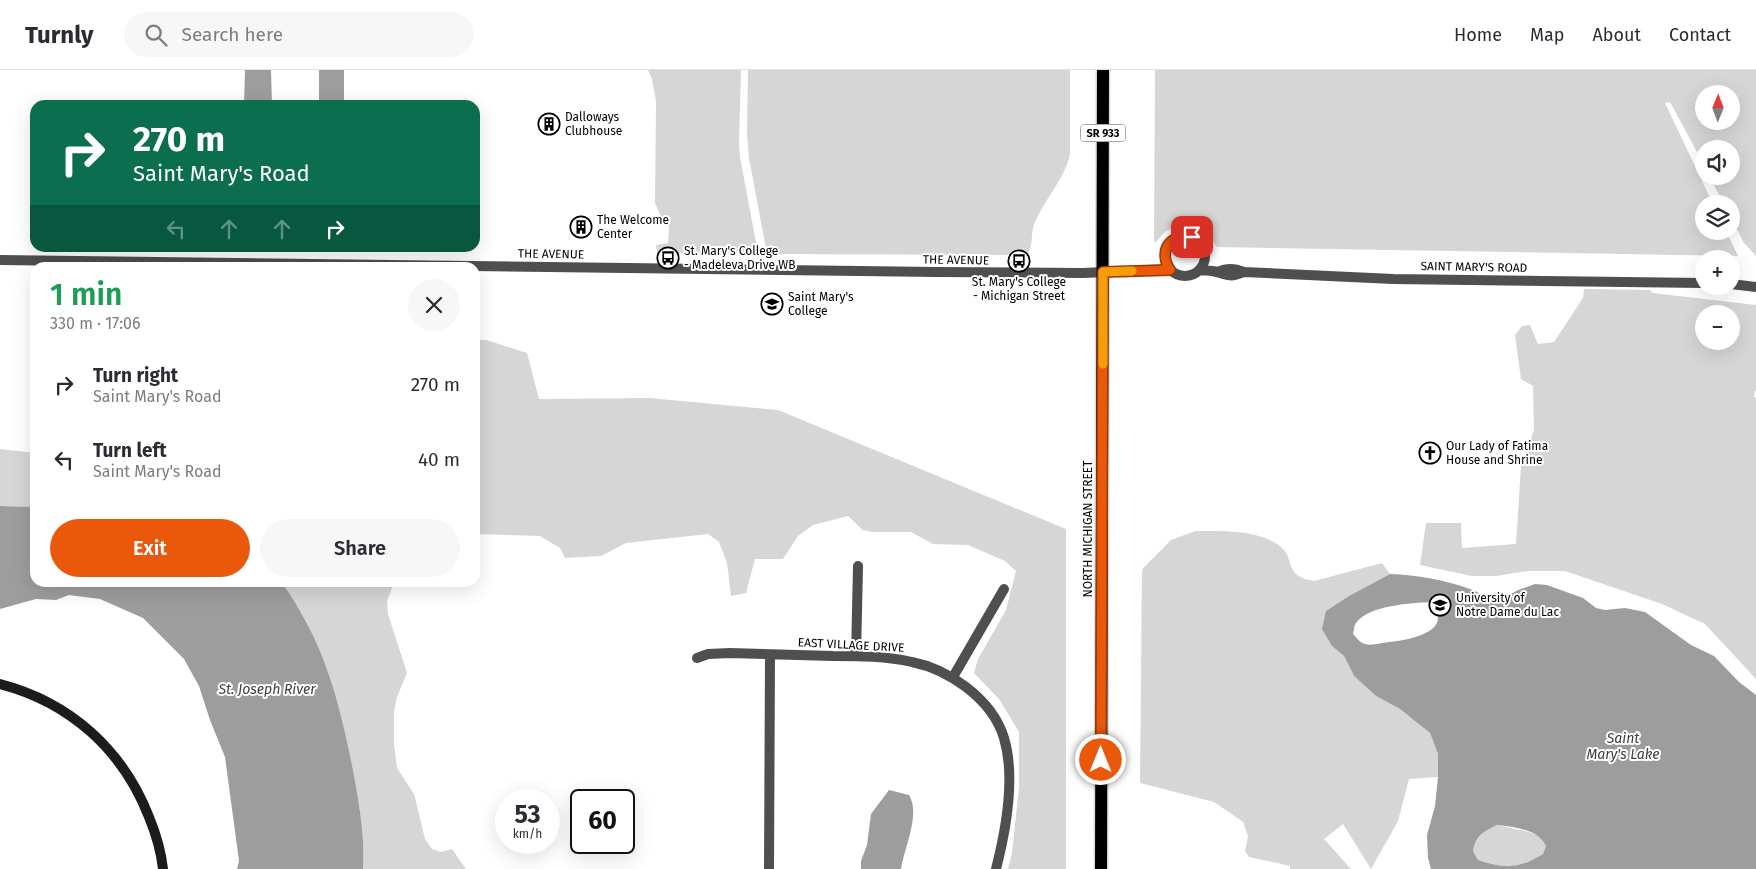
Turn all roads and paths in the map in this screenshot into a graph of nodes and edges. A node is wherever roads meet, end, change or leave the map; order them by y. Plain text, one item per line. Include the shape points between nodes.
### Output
1 (1103, 70) edge
2 (0, 260) edge
3 (146, 262) edge
4 (480, 267) edge
5 (1170, 270) junction
6 (1200, 270) junction
7 (1103, 272) junction
8 (1695, 282) edge
9 (1740, 285) edge
10 (1756, 287) edge
11 (858, 566) dead end
12 (1004, 589) dead end
13 (770, 654) junction
14 (856, 656) junction
15 (697, 658) dead end
16 (953, 677) junction
17 (0, 684) edge
18 (163, 869) edge
19 (769, 869) edge
20 (996, 869) edge
21 (1101, 869) edge

1 - 7 main road, NORTH MICHIGAN STREET / SR 933
2 - 3 street, THE AVENUE
4 - 7 street, THE AVENUE
5 - 6 street, SAINT MARY'S ROAD via 1188,276
5 - 6 street via 1165,251 1172,240 1185,236 1198,240 1202,245 1205,258
5 - 7 street, SAINT MARY'S ROAD
6 - 8 street, SAINT MARY'S ROAD via 1225,276 1244,272 1393,279
7 - 21 main road, NORTH MICHIGAN STREET / SR 933
9 - 10 street
11 - 14 street
12 - 16 street
13 - 14 street, EAST VILLAGE DRIVE
13 - 15 street, EAST VILLAGE DRIVE via 724,653
13 - 19 street
14 - 16 street, EAST VILLAGE DRIVE via 912,661
16 - 20 street, EAST VILLAGE DRIVE via 987,707 998,723 1008,753 1008,812
17 - 18 street via 28,693 70,714 108,748 120,762 146,808 157,837

